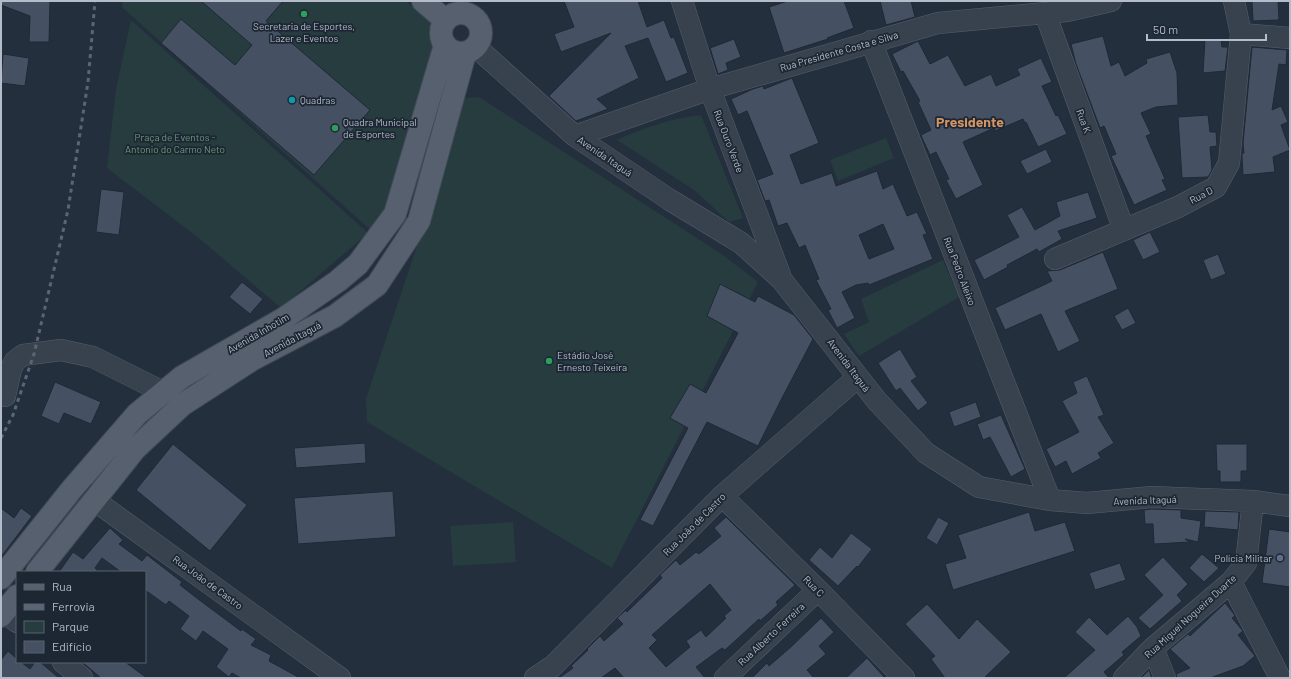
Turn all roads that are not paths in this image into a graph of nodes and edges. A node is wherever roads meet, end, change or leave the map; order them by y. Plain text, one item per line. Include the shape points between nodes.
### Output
1 (423, 1) edge
2 (682, 1) edge
3 (1111, 1) edge
4 (1234, 1) edge
5 (1041, 7) edge
6 (446, 12) edge
7 (1241, 34) junction
8 (1290, 38) edge
9 (871, 41) junction
10 (445, 45) junction
11 (471, 50) junction
12 (710, 89) junction
13 (575, 136) junction
14 (1124, 230) junction
15 (1054, 259) dead end
16 (781, 279) junction
17 (312, 300) junction
18 (326, 321) junction
19 (858, 377) junction
20 (163, 392) junction
21 (5, 396) dead end
22 (76, 485) junction
23 (722, 496) junction
24 (94, 500) junction
25 (1050, 500) junction
26 (1253, 501) junction
27 (1290, 506) edge
28 (38, 571) edge
29 (1, 578) edge
30 (1231, 582) junction
31 (818, 590) junction
32 (1153, 648) junction
33 (65, 663) edge
34 (82, 678) edge
35 (340, 678) edge
36 (535, 678) edge
37 (724, 678) edge
38 (904, 678) edge
39 (1124, 678) edge
40 (1166, 678) edge
41 (1280, 678) edge

1 - 6 main road
2 - 12 street, Rua Ouro Verde
3 - 5 street, Rua Presidente Costa e Silva via 1068,11
4 - 7 street, Rua D
5 - 9 street, Rua Presidente Costa e Silva via 1020,15 938,23
5 - 14 street, Rua K
6 - 10 main road via 441,32
6 - 11 main road, Avenida Itaguá via 468,13 478,21 482,34
7 - 8 street
7 - 14 street, Rua D via 1229,163 1216,187 1178,207
9 - 12 street, Rua Presidente Costa e Silva
9 - 25 street, Rua Pedro Aleixo
10 - 11 main road, Avenida Itaguá via 454,52
10 - 17 main road, Avenida Inhotim via 395,214 358,264
11 - 13 street, Avenida Itaguá
11 - 18 main road, Avenida Itaguá via 419,221 377,285
12 - 13 street, Rua Presidente Costa e Silva
12 - 16 street, Rua Ouro Verde
13 - 16 street, Avenida Itaguá via 670,200 741,242
14 - 15 street, Rua D
16 - 19 street, Avenida Itaguá
17 - 18 main road
17 - 20 main road, Avenida Inhotim via 182,377
18 - 24 main road, Avenida Itaguá via 253,359 182,405 135,449
19 - 23 street, Rua João de Castro
19 - 25 street, Avenida Itaguá via 877,402 926,453 978,486
20 - 21 street via 93,357 61,350 23,355 15,361
20 - 22 main road, Avenida Inhotim via 137,414
22 - 24 street, Rua João de Castro
22 - 29 main road, Avenida Inhotim
23 - 31 street, Rua C
23 - 36 street, Rua João de Castro via 553,666
24 - 28 main road, Avenida Itaguá
24 - 35 street, Rua João de Castro
25 - 26 street, Avenida Itaguá via 1087,502 1152,497
26 - 27 street, Avenida Itaguá
26 - 30 street, Rua Miguel Nogueira Duarte via 1246,562
30 - 32 street, Rua Miguel Nogueira Duarte
30 - 41 street
31 - 37 street, Rua Alberto Ferreira
31 - 38 street, Rua C
32 - 39 street, Rua Miguel Nogueira Duarte
32 - 40 street
33 - 34 street

